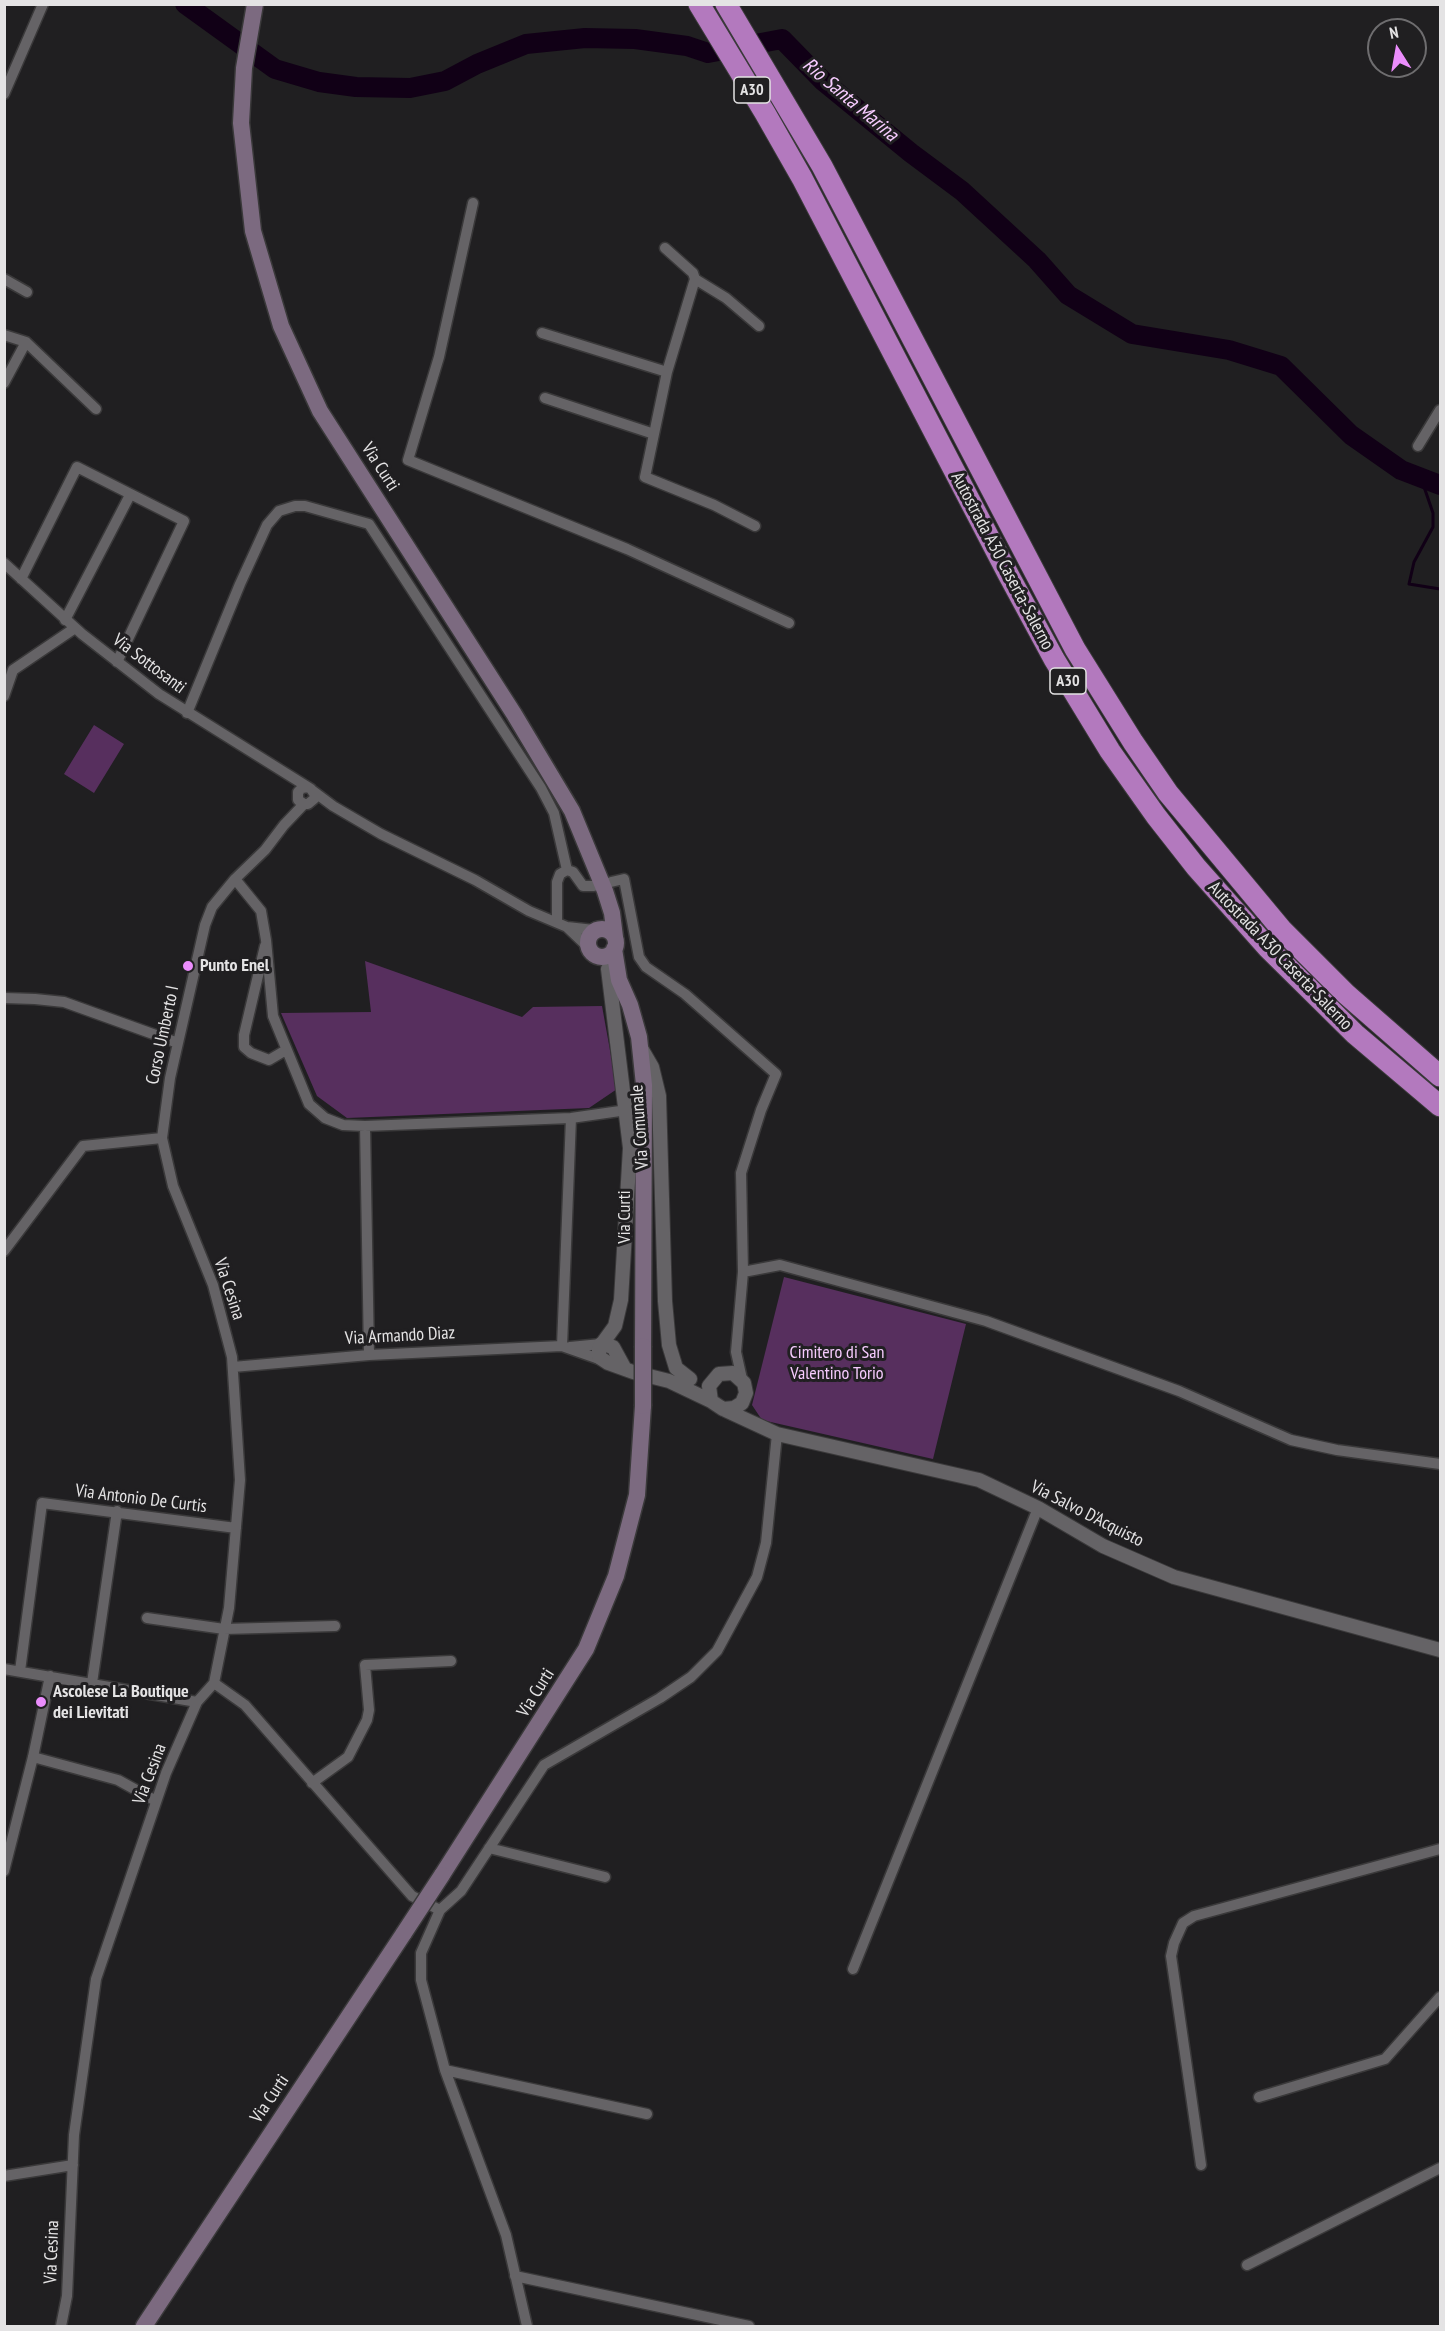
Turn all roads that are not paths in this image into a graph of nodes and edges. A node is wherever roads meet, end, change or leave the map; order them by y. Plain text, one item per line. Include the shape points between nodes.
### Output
1 (43, 4) edge
2 (699, 4) edge
3 (726, 4) edge
4 (254, 8) edge
5 (4, 94) edge
6 (473, 203) dead end
7 (665, 248) dead end
8 (4, 279) edge
9 (694, 279) junction
10 (27, 292) dead end
11 (759, 326) dead end
12 (542, 333) dead end
13 (4, 335) edge
14 (26, 342) junction
15 (667, 372) junction
16 (4, 383) edge
17 (545, 398) dead end
18 (96, 409) dead end
19 (1440, 410) edge
20 (654, 434) junction
21 (1418, 446) dead end
22 (130, 495) junction
23 (755, 526) dead end
24 (4, 563) edge
25 (21, 579) junction
26 (65, 620) junction
27 (789, 623) dead end
28 (75, 628) junction
29 (117, 662) junction
30 (4, 696) edge
31 (187, 713) junction
32 (305, 796) junction
33 (567, 870) junction
34 (235, 879) junction
35 (611, 882) dead end
36 (594, 886) dead end
37 (608, 904) junction
38 (562, 924) junction
39 (266, 940) junction
40 (594, 940) junction
41 (615, 943) junction
42 (613, 975) junction
43 (4, 999) edge
44 (178, 1043) junction
45 (641, 1048) junction
46 (286, 1050) junction
47 (1440, 1076) edge
48 (1440, 1106) edge
49 (627, 1110) junction
50 (571, 1118) junction
51 (365, 1126) junction
52 (162, 1138) junction
53 (4, 1251) edge
54 (743, 1272) junction
55 (601, 1344) junction
56 (566, 1347) junction
57 (736, 1352) junction
58 (369, 1355) junction
59 (602, 1360) junction
60 (233, 1367) junction
61 (625, 1369) junction
62 (719, 1374) junction
63 (690, 1379) junction
64 (742, 1379) junction
65 (669, 1381) junction
66 (744, 1398) junction
67 (711, 1401) junction
68 (723, 1409) junction
69 (752, 1423) junction
70 (777, 1434) junction
71 (1440, 1464) edge
72 (1038, 1508) junction
73 (117, 1511) junction
74 (236, 1528) junction
75 (147, 1618) dead end
76 (335, 1626) dead end
77 (224, 1629) junction
78 (1440, 1650) edge
79 (451, 1661) dead end
80 (4, 1669) edge
81 (20, 1671) junction
82 (50, 1676) junction
83 (92, 1683) junction
84 (214, 1683) junction
85 (198, 1702) junction
86 (33, 1757) junction
87 (312, 1783) junction
88 (156, 1801) junction
89 (489, 1848) junction
90 (1440, 1849) edge
91 (4, 1871) edge
92 (605, 1877) dead end
93 (440, 1910) junction
94 (853, 1969) dead end
95 (1440, 1997) edge
96 (445, 2070) junction
97 (1259, 2097) dead end
98 (647, 2114) dead end
99 (73, 2164) junction
100 (1201, 2165) dead end
101 (1440, 2168) edge
102 (4, 2176) edge
103 (1247, 2265) dead end
104 (515, 2276) junction
105 (61, 2326) edge
106 (144, 2326) edge
107 (527, 2326) edge
108 (749, 2326) edge

1 - 5 street
2 - 48 highway, Autostrada A30 Caserta-Salerno / A30 via 802,178 1008,574 1110,752 1196,867 1268,948 1355,1034
3 - 47 highway, Autostrada A30 Caserta-Salerno / A30 via 822,166 1075,649 1133,742 1168,793 1282,930 1346,994
4 - 37 main road, Via Curti via 241,123 253,231 281,326 320,411 572,811
6 - 27 street via 439,357 408,460 627,549
7 - 9 street via 693,273
8 - 10 street
9 - 11 street via 726,298
9 - 15 street
12 - 15 street
13 - 14 street
14 - 16 street
14 - 18 street
15 - 20 street
17 - 20 street
19 - 21 street
20 - 23 street via 645,477
22 - 25 street via 77,467
22 - 26 street
22 - 29 street via 184,521
24 - 25 street, Via Sottosanti
25 - 26 street, Via Sottosanti
26 - 28 street, Via Sottosanti
28 - 29 street, Via Sottosanti
28 - 30 street via 14,670
29 - 31 street, Via Sottosanti
31 - 32 street, Via Sottosanti via 286,774
31 - 33 street via 244,574 267,525 279,511 305,506 369,524 540,788 554,813
32 - 34 street, Corso Umberto I via 265,850
32 - 38 street, Via Sottosanti via 333,806 529,911
33 - 36 street via 583,886
33 - 38 street via 557,882
34 - 39 street via 261,911
34 - 44 street, Corso Umberto I via 212,907 205,925
35 - 54 street via 624,879 639,957 646,967 685,994 776,1074 741,1173
37 - 40 main road
37 - 41 main road, Via Curti
38 - 40 street, Via Sottosanti
38 - 40 street, Via Sottosanti
39 - 46 street via 273,1016
39 - 46 street via 244,1047 269,1060
40 - 41 main road via 606,929
40 - 41 main road via 605,957
40 - 42 main road, Via Curti
41 - 42 main road, Via Curti
42 - 45 main road, Via Curti via 636,1022
42 - 49 street, Via Curti
43 - 44 street via 64,1002
44 - 52 street, Corso Umberto I
45 - 63 street, Via Comunale via 652,1067 659,1096 669,1345 676,1368
45 - 106 main road, Via Curti, bridge via 645,1134 643,1406 636,1495 616,1576 586,1649
46 - 51 street via 309,1104 325,1118 343,1125
49 - 50 street
49 - 55 street, Via Curti via 630,1148 624,1279 615,1326
50 - 51 street
50 - 56 street
51 - 58 street
52 - 53 street via 82,1146
52 - 60 street, Via Cesina via 173,1186 213,1285
54 - 57 street
54 - 71 street via 780,1265 974,1318 1179,1391 1291,1440
55 - 56 street, Via Armando Diaz
55 - 59 street via 598,1352
55 - 61 street via 613,1347
56 - 58 street, Via Armando Diaz
56 - 59 street, Via Armando Diaz
57 - 62 street
57 - 64 street
58 - 60 street, Via Armando Diaz
59 - 61 street, Via Armando Diaz
60 - 74 street, Via Cesina via 240,1480
61 - 65 street, Via Armando Diaz
62 - 63 street
62 - 64 street via 733,1373
62 - 67 street via 708,1391
63 - 65 street
64 - 66 street via 746,1388
65 - 67 street
66 - 68 street via 734,1408
66 - 69 street
67 - 68 street
68 - 69 street, Via Salvo D'Acquisto
69 - 70 street, Via Salvo D'Acquisto
70 - 72 street, Via Salvo D'Acquisto via 979,1480
70 - 89 street via 766,1543 757,1577 717,1651 691,1677 660,1698 544,1765
72 - 78 street, Via Salvo D'Acquisto via 1103,1546 1174,1576
72 - 94 street
73 - 74 street, Via Antonio De Curtis
73 - 81 street, Via Antonio De Curtis via 42,1503
73 - 83 street
74 - 77 street, Via Cesina
75 - 77 street
76 - 77 street
77 - 84 street, Via Cesina
79 - 87 street via 365,1665 368,1720 348,1757
80 - 81 street
81 - 82 street
82 - 83 street
82 - 86 street
83 - 85 street
84 - 85 street, Via Cesina
84 - 87 street via 245,1705
85 - 88 street, Via Cesina
86 - 88 street via 118,1780
86 - 91 street
87 - 93 street via 412,1896
88 - 99 street, Via Cesina via 96,1979
89 - 92 street
89 - 93 street via 461,1891
90 - 100 street via 1194,1916 1183,1923 1174,1943 1172,1963
93 - 96 street via 422,1953 421,1980
95 - 97 street via 1384,2059
96 - 98 street
96 - 104 street via 506,2235
99 - 102 street
99 - 105 street, Via Cesina via 67,2296
101 - 103 street
104 - 107 street
104 - 108 street

